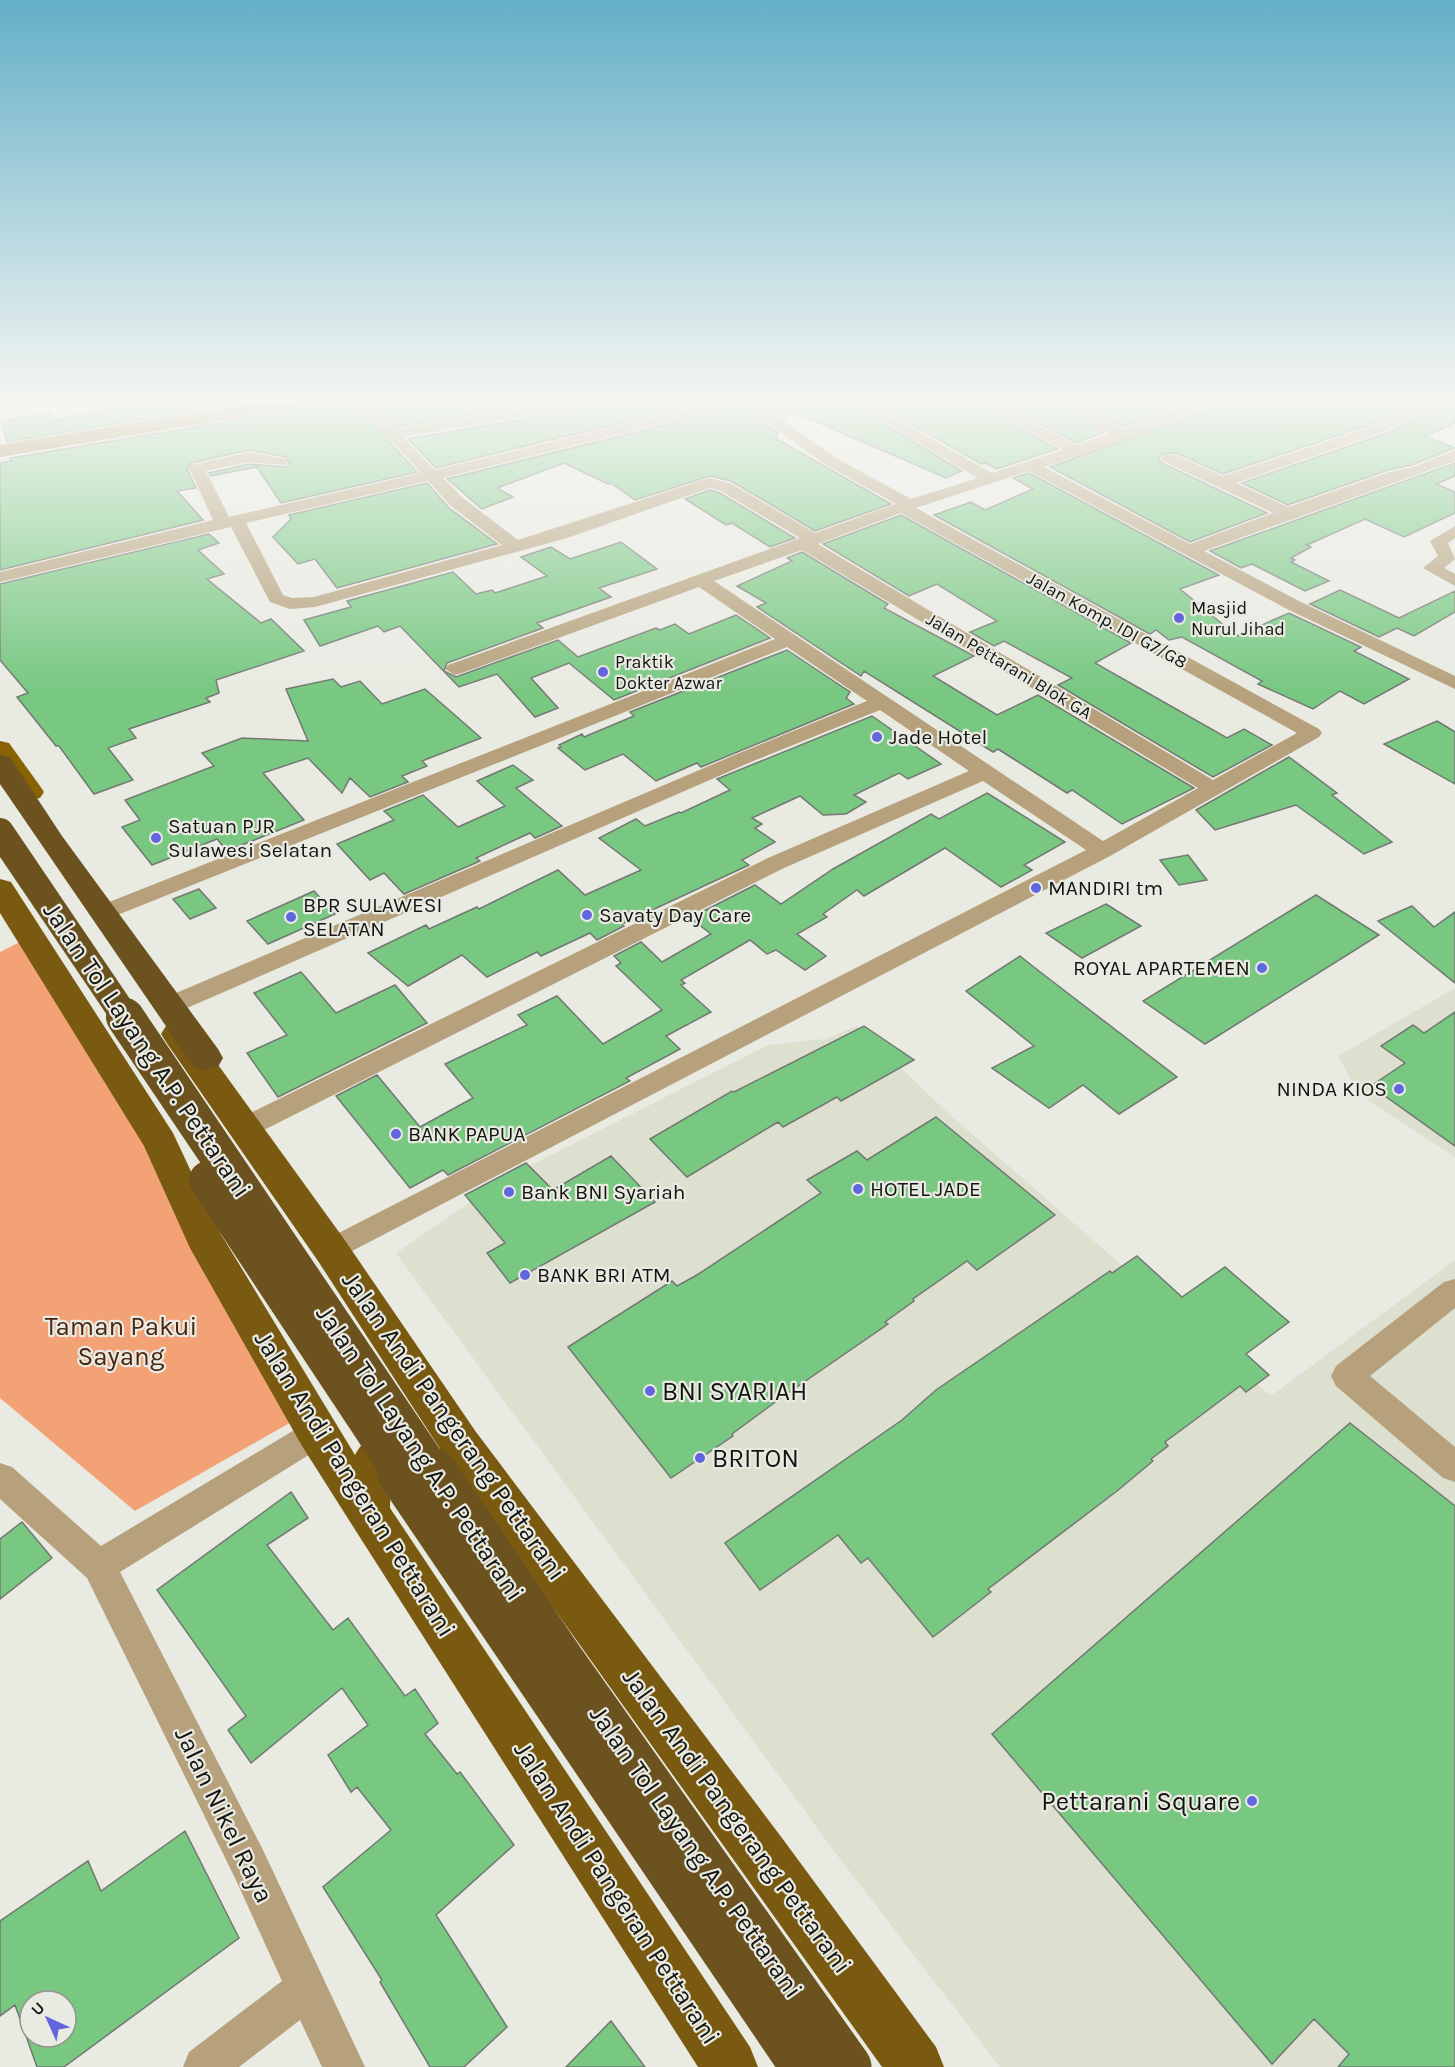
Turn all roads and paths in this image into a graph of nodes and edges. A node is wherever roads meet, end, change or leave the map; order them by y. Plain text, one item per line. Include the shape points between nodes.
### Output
1 (215, 497) edge
2 (337, 497) edge
3 (452, 497) edge
4 (669, 497) edge
5 (742, 497) edge
6 (892, 497) edge
7 (932, 497) edge
8 (1092, 497) edge
9 (1254, 497) edge
10 (1331, 497) edge
11 (906, 506) junction
12 (1287, 513) junction
13 (230, 521) junction
14 (1455, 531) edge
15 (810, 542) junction
16 (516, 547) junction
17 (1192, 549) junction
18 (0, 577) edge
19 (702, 581) junction
20 (1455, 581) edge
21 (788, 640) junction
22 (455, 669) dead end
23 (1455, 683) edge
24 (881, 703) junction
25 (0, 749) edge
26 (0, 763) edge
27 (985, 772) junction
28 (0, 779) edge
29 (1212, 788) junction
30 (0, 832) edge
31 (1102, 851) junction
32 (0, 859) edge
33 (0, 889) edge
34 (112, 909) junction
35 (178, 1002) junction
36 (209, 1070) junction
37 (244, 1128) junction
38 (331, 1250) junction
39 (1455, 1291) edge
40 (364, 1299) junction
41 (274, 1355) junction
42 (317, 1433) junction
43 (461, 1445) junction
44 (1455, 1467) edge
45 (0, 1478) edge
46 (369, 1514) junction
47 (99, 1566) junction
48 (307, 1988) junction
49 (204, 2067) edge
50 (344, 2067) edge
51 (730, 2067) edge
52 (805, 2067) edge
53 (847, 2067) edge
54 (916, 2067) edge

1 - 13 street, Jalan Pettarani Blok GA
2 - 13 street
3 - 16 street
4 - 16 street, Jalan Pettarani Blok GA
5 - 15 street, Jalan Pettarani Blok GA
6 - 11 street, Jalan Komp. IDI G7/G8
7 - 11 street
8 - 17 street
9 - 12 street
10 - 12 street
11 - 15 street
11 - 29 street, Jalan Komp. IDI G7/G8 via 1312,732
12 - 17 street
13 - 16 street, Jalan Pettarani Blok GA via 276,598 290,604 315,602
13 - 18 street
14 - 20 street via 1439,542 1448,557 1432,568
15 - 19 street
15 - 29 street, Jalan Pettarani Blok GA
17 - 23 street via 1295,606
19 - 21 street
19 - 22 street
21 - 24 street
21 - 34 street
24 - 27 street
24 - 35 street via 744,758
25 - 34 main road
26 - 36 highway
27 - 31 street
27 - 37 street via 776,863
28 - 36 highway, Jalan Andi Pangerang Pettarani
29 - 31 street
30 - 53 highway, Jalan Tol Layang A.P. Pettarani, bridge via 554,1651
31 - 38 street
32 - 52 highway, Jalan Tol Layang A.P. Pettarani, bridge via 325,1359
33 - 41 highway, Jalan Andi Pangeran Pettarani via 160,1142 203,1237
34 - 35 main road
35 - 36 main road via 195,1027
36 - 37 highway, Jalan Andi Pangerang Pettarani
37 - 38 highway, Jalan Andi Pangerang Pettarani
38 - 40 highway, Jalan Andi Pangerang Pettarani
39 - 44 street via 1347,1376
40 - 41 highway via 370,1327 364,1348 343,1366 319,1374 297,1370
40 - 43 highway, Jalan Andi Pangerang Pettarani
41 - 42 highway, Jalan Andi Pangeran Pettarani
42 - 46 highway, Jalan Andi Pangeran Pettarani
42 - 47 street
43 - 46 highway via 431,1433 411,1433 392,1443 376,1456 367,1474
43 - 54 highway, Jalan Andi Pangerang Pettarani
45 - 47 street
46 - 51 highway, Jalan Andi Pangeran Pettarani
47 - 48 street, Jalan Nikel Raya
48 - 49 street
48 - 50 street, Jalan Nikel Raya

